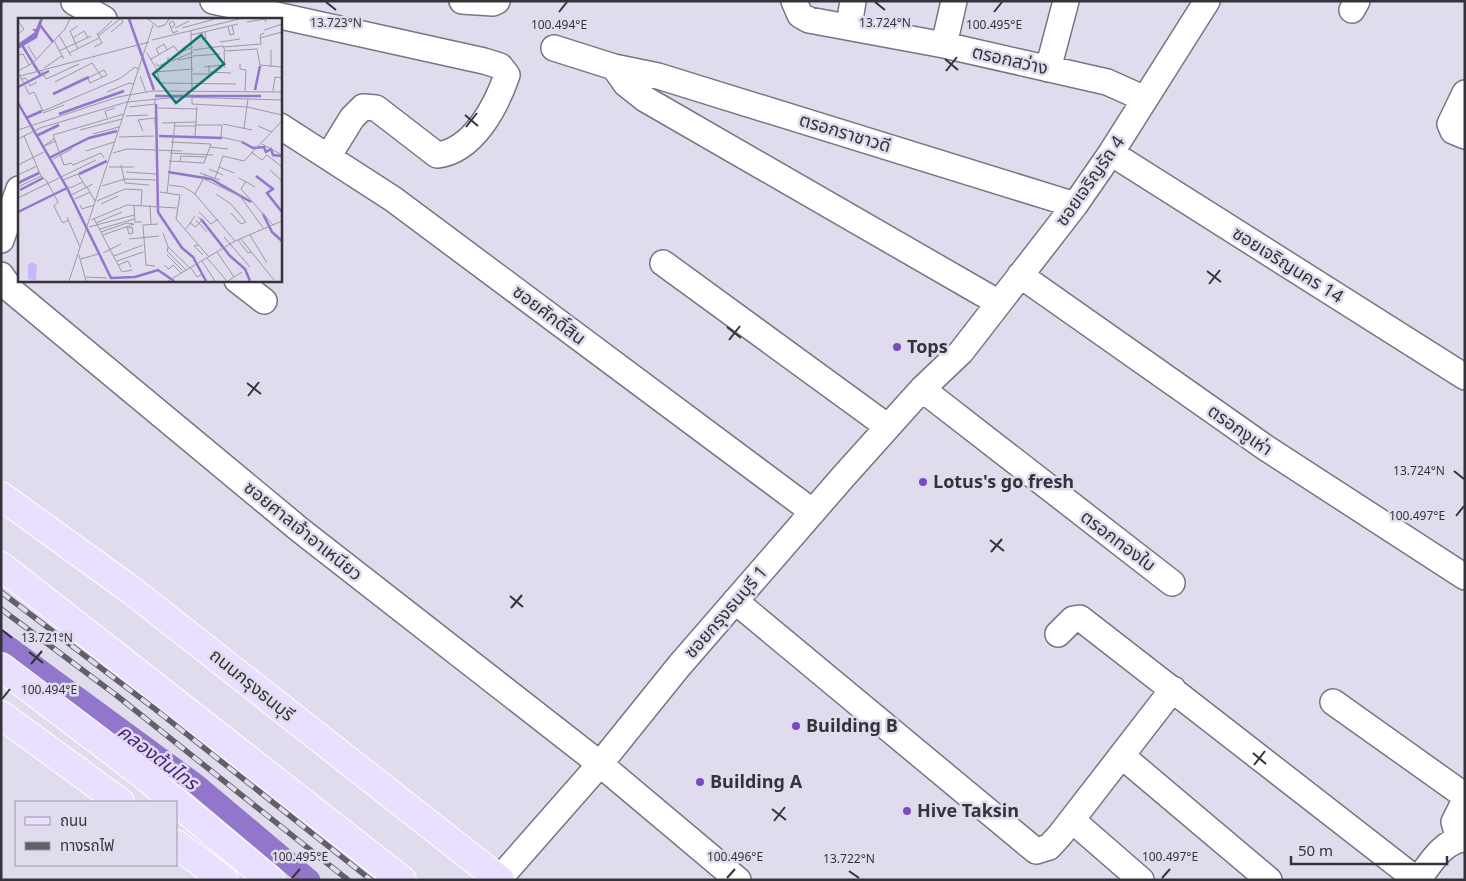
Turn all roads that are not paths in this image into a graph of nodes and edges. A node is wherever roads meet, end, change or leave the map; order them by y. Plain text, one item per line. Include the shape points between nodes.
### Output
1 (213, 1) edge
2 (462, 1) edge
3 (497, 1) edge
4 (794, 1) edge
5 (853, 1) edge
6 (954, 1) edge
7 (1066, 1) edge
8 (1207, 1) edge
9 (72, 7) edge
10 (101, 18) edge
11 (849, 26) junction
12 (944, 45) junction
13 (554, 48) dead end
14 (614, 67) junction
15 (1048, 69) junction
16 (1465, 93) edge
17 (1145, 99) junction
18 (281, 127) edge
19 (1465, 136) edge
20 (1111, 153) junction
21 (328, 156) junction
22 (18, 192) edge
23 (1074, 205) junction
24 (1, 240) edge
25 (663, 263) dead end
26 (1020, 275) junction
27 (239, 281) edge
28 (6, 283) edge
29 (264, 301) dead end
30 (1000, 303) junction
31 (961, 352) joint
32 (1465, 377) edge
33 (922, 389) junction
34 (888, 427) junction
35 (1, 496) edge
36 (813, 512) junction
37 (1, 566) edge
38 (1465, 577) edge
39 (1172, 582) dead end
40 (735, 601) junction
41 (1058, 634) dead end
42 (1, 667) edge
43 (1173, 688) junction
44 (1333, 702) dead end
45 (1, 715) edge
46 (338, 754) junction
47 (1122, 756) junction
48 (600, 764) junction
49 (1465, 799) edge
50 (119, 801) edge
51 (175, 801) edge
52 (178, 804) edge
53 (1072, 820) junction
54 (1462, 839) edge
55 (178, 846) edge
56 (178, 847) edge
57 (499, 879) edge
58 (215, 880) edge
59 (224, 880) edge
60 (270, 880) edge
61 (402, 880) edge
62 (479, 880) edge
63 (738, 880) edge
64 (1141, 880) edge
65 (1270, 880) edge
66 (1417, 880) edge

1 - 21 street via 500,66 507,75 482,124 451,153 437,155 376,108 363,108 352,118
2 - 3 street via 493,4
4 - 11 street, ตรอกสว่าง via 800,15 809,20
5 - 11 street
6 - 12 street
7 - 15 street
8 - 17 street, ซอยเจริญรัถ 4
9 - 10 street
11 - 12 street, ตรอกสว่าง
12 - 15 street, ตรอกสว่าง
13 - 14 street, ตรอกราชาวดี
14 - 23 street, ตรอกราชาวดี via 658,76
14 - 30 street via 626,84 645,99
15 - 17 street, ตรอกสว่าง via 1107,82
16 - 19 street via 1450,124 1453,131
17 - 20 street, ซอยเจริญรัถ 4
18 - 21 street, ซอยศักดิ์สิน
20 - 23 street, ซอยเจริญรัถ 4
20 - 32 street, ซอยเจริญนคร 14
21 - 36 street, ซอยศักดิ์สิน via 393,199
22 - 24 street
23 - 26 street, ซอยเจริญรัถ 4
25 - 34 street
26 - 30 street, ซอยเจริญรัถ 4
26 - 38 street, ตรอกงูเห่า via 1266,448
27 - 29 street
28 - 48 street, ซอยศาลเจ้าอาเหนียว via 300,530
30 - 31 street, ซอยเจริญรัถ 4
31 - 33 street, ซอยกรุงธนบุรี 1
33 - 34 street, ซอยกรุงธนบุรี 1
33 - 39 street, ตรอกทองใบ
34 - 36 street, ซอยกรุงธนบุรี 1
35 - 46 main road, ถนนกรุงธนบุรี via 138,595
36 - 40 street, ซอยกรุงธนบุรี 1
37 - 61 main road
40 - 48 street, ซอยกรุงธนบุรี 1
40 - 53 street via 1025,844 1036,851 1049,847
41 - 43 street via 1072,619 1080,618
42 - 51 main road
43 - 47 street
43 - 66 street
44 - 49 street
45 - 50 main road
46 - 57 main road, ถนนกรุงธนบุรี
46 - 62 main road
47 - 53 street
47 - 65 street
48 - 57 street, ซอยกรุงธนบุรี 1
48 - 63 street, ซอยศาลเจ้าอาเหนียว
49 - 54 street via 1454,822
52 - 60 main road
53 - 64 street
54 - 66 street via 1453,841 1436,856
55 - 59 main road
56 - 58 main road

